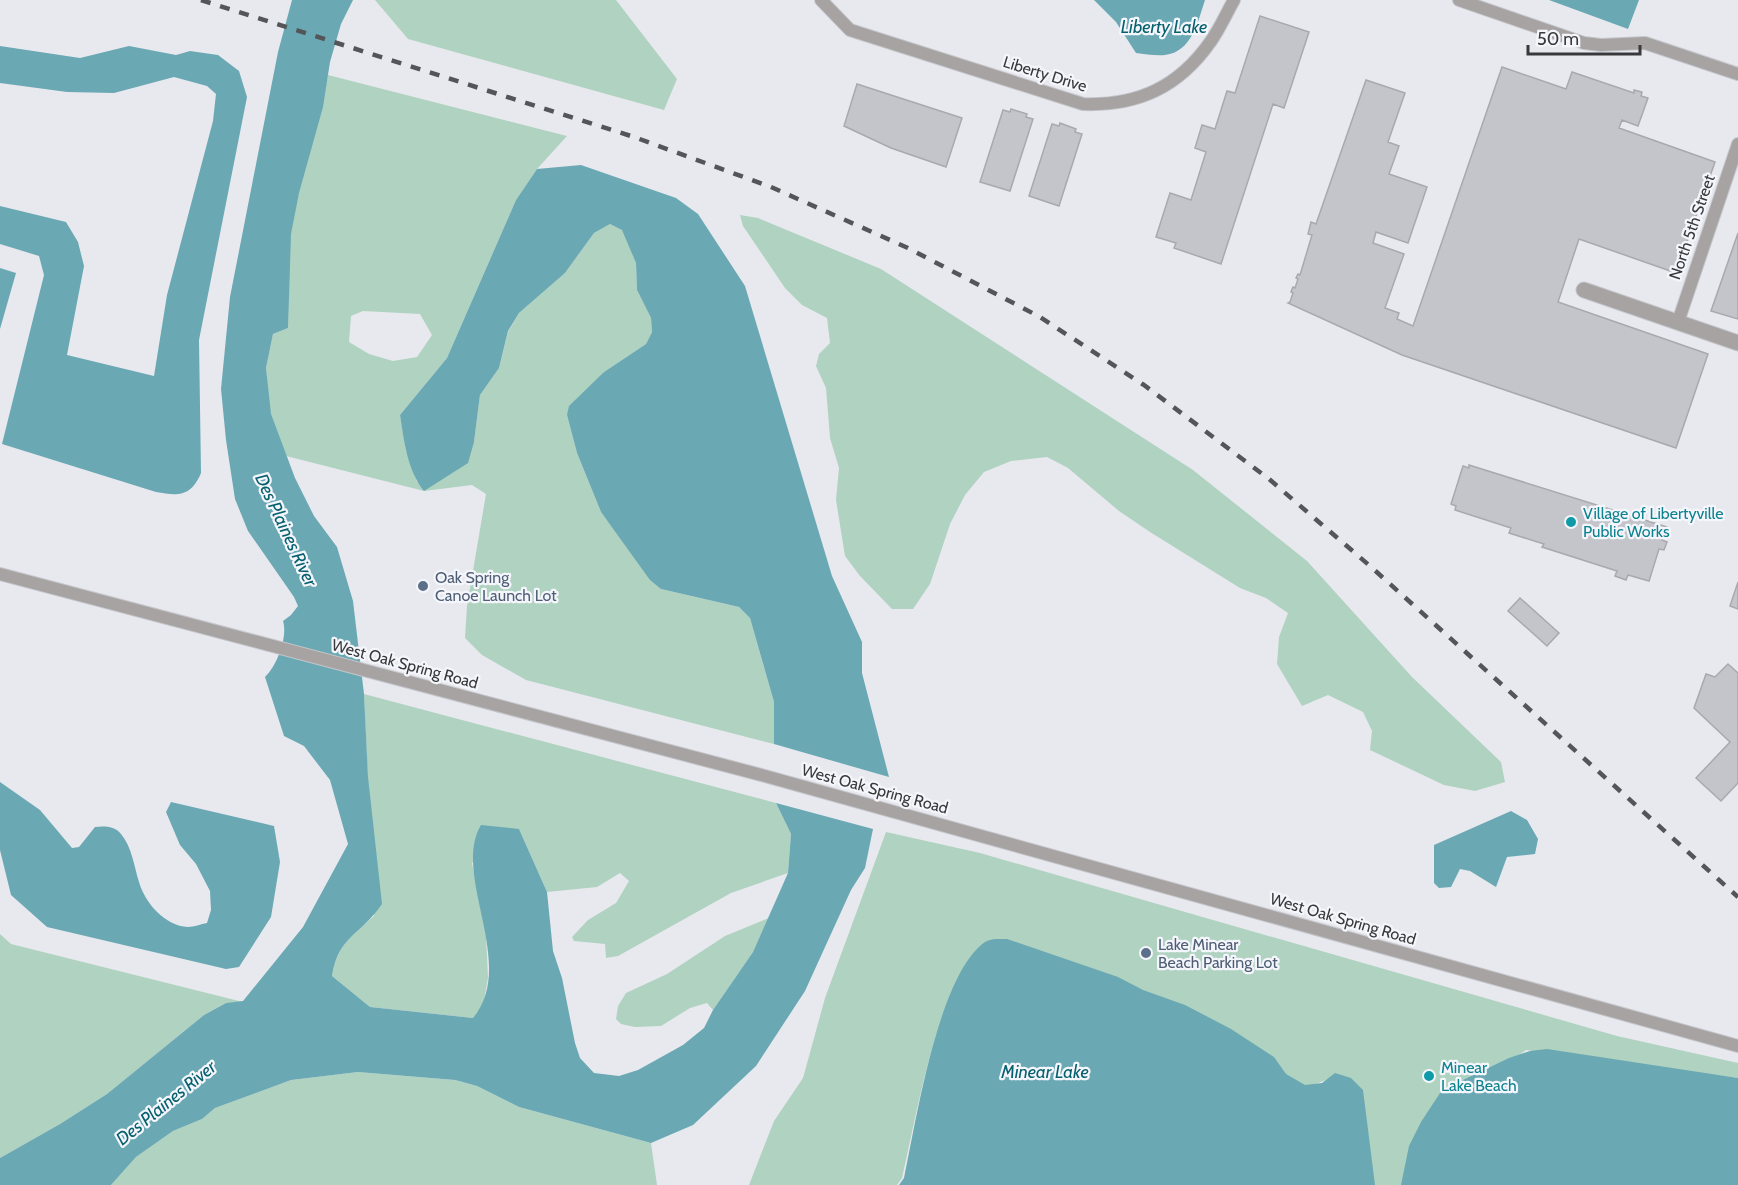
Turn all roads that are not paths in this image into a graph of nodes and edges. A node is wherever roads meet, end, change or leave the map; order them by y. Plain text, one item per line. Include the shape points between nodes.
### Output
1 (821, 0) edge
2 (1234, 0) edge
3 (1459, 0) edge
4 (1738, 74) edge
5 (1738, 144) edge
6 (1584, 290) dead end
7 (1678, 322) junction
8 (1738, 343) edge
9 (0, 574) edge
10 (1738, 1046) edge

1 - 2 street, Liberty Drive via 850,30 1083,104 1106,105 1132,100 1177,79 1211,41
3 - 4 street via 1575,40 1601,45 1644,43
5 - 7 street, North 5th Street
6 - 7 street
7 - 8 street
9 - 10 street, West Oak Spring Road via 890,810

